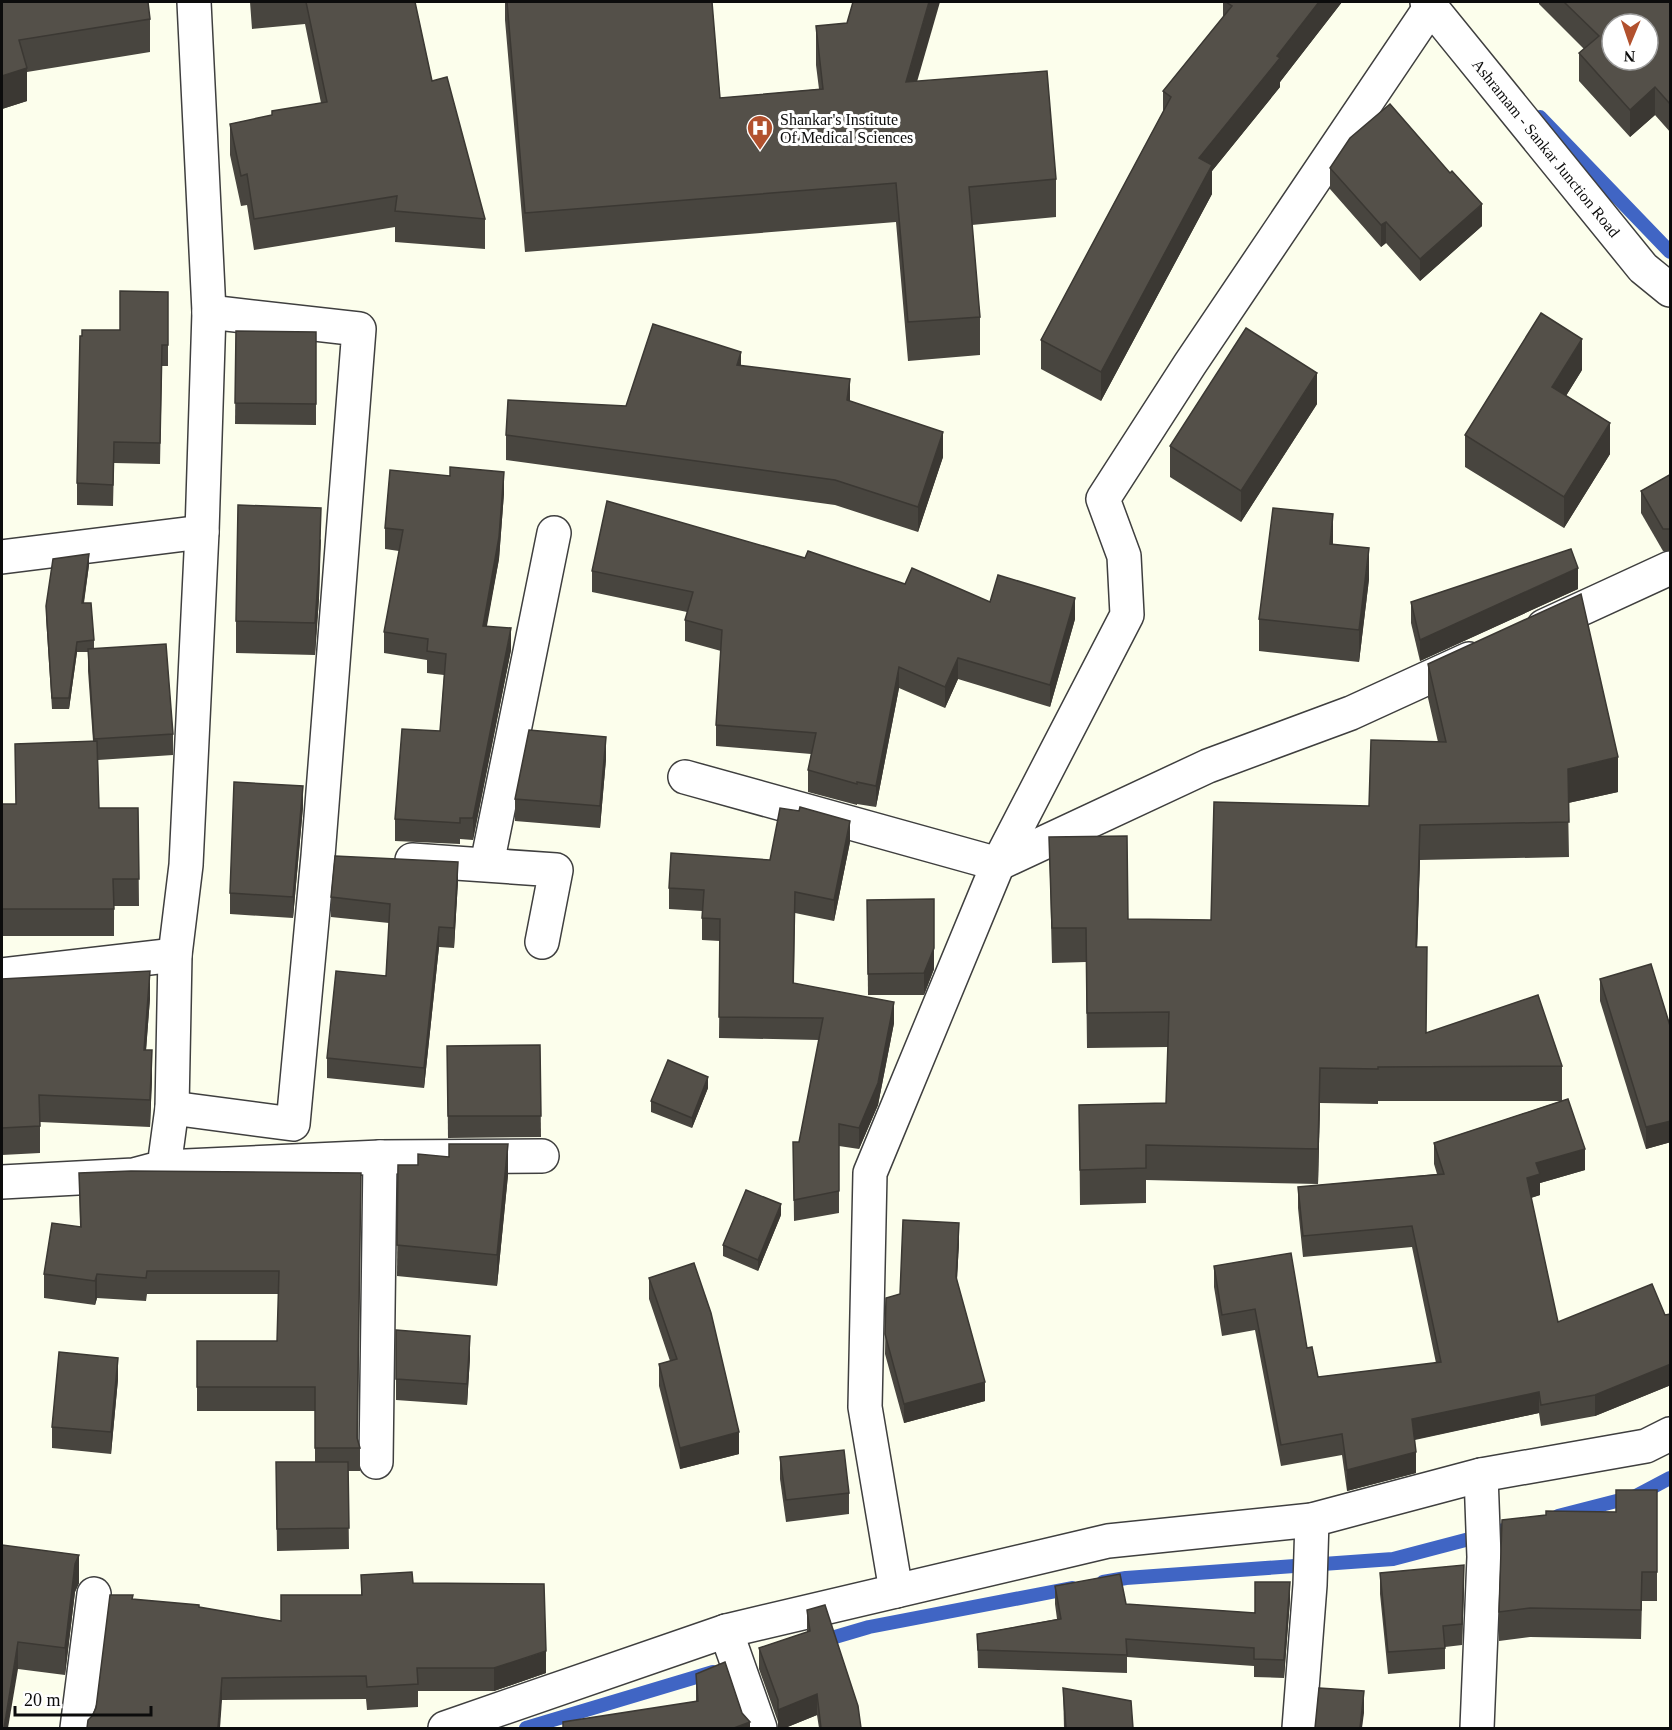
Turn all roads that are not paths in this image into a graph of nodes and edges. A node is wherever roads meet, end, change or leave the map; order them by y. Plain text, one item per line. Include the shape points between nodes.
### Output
1 (194, 2) edge
2 (1429, 3) edge
3 (1671, 290) edge
4 (209, 312) junction
5 (202, 532) junction
6 (554, 533) dead end
7 (2, 557) edge
8 (1671, 568) edge
9 (685, 777) dead end
10 (318, 856) junction
11 (352, 857) edge
12 (386, 859) edge
13 (488, 864) junction
14 (998, 864) junction
15 (542, 942) dead end
16 (175, 955) junction
17 (2, 975) edge
18 (172, 1108) junction
19 (542, 1156) dead end
20 (380, 1158) junction
21 (164, 1167) junction
22 (2, 1182) edge
23 (1671, 1434) edge
24 (376, 1461) dead end
25 (1481, 1475) junction
26 (1312, 1534) junction
27 (896, 1591) junction
28 (94, 1594) dead end
29 (726, 1631) junction
30 (77, 1728) edge
31 (445, 1728) edge
32 (760, 1728) edge
33 (1299, 1728) edge
34 (1477, 1728) edge

1 - 4 street
2 - 3 street, Ashramam - Sankar Junction Road via 1642,268
2 - 14 street via 1103,499 1124,556 1127,615
4 - 5 street
4 - 10 street via 359,329
5 - 7 street
5 - 16 street via 186,865
6 - 13 street
8 - 14 street via 1352,713 1208,766
9 - 14 street
10 - 11 street
10 - 18 street via 293,1124
12 - 13 street
13 - 15 street via 556,870
14 - 27 street via 870,1173 865,1407
16 - 17 street
16 - 18 street
18 - 21 street
19 - 20 street
20 - 21 street
20 - 24 street
21 - 22 street via 134,1175
23 - 25 street via 1646,1446
25 - 26 street
25 - 34 street via 1484,1557
26 - 27 street via 1108,1541
26 - 33 street
27 - 29 street
28 - 30 street
29 - 31 street
29 - 32 street

